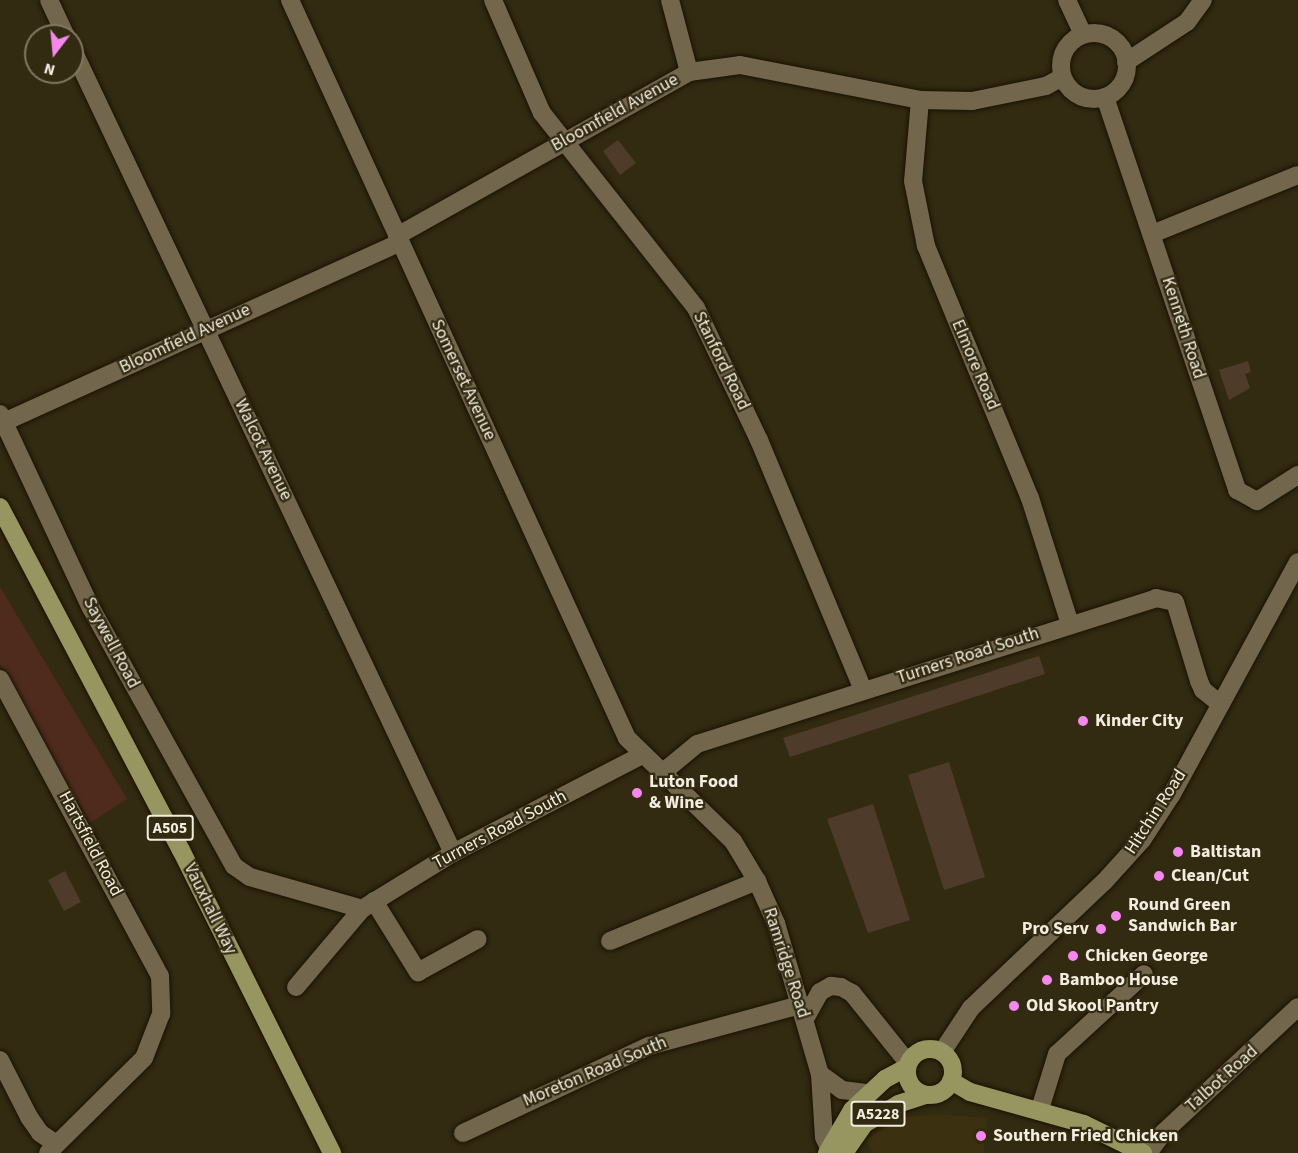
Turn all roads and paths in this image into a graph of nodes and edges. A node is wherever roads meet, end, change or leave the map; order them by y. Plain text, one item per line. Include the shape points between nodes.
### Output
1 (49, 0) edge
2 (290, 0) edge
3 (493, 0) edge
4 (670, 0) edge
5 (1067, 0) edge
6 (1203, 0) edge
7 (60, 24) edge
8 (1083, 35) junction
9 (1126, 62) junction
10 (689, 72) junction
11 (84, 73) edge
12 (1062, 77) junction
13 (1105, 98) junction
14 (920, 100) junction
15 (561, 142) junction
16 (1298, 175) edge
17 (1152, 234) junction
18 (399, 239) junction
19 (205, 329) junction
20 (2, 418) edge
21 (1298, 476) edge
22 (0, 507) edge
23 (1298, 562) edge
24 (1070, 624) junction
25 (0, 679) edge
26 (863, 690) junction
27 (1218, 702) junction
28 (642, 755) junction
29 (662, 773) junction
30 (453, 853) junction
31 (757, 881) junction
32 (368, 905) junction
33 (478, 939) dead end
34 (610, 941) dead end
35 (1144, 974) dead end
36 (296, 987) dead end
37 (1298, 1007) edge
38 (803, 1012) junction
39 (942, 1052) junction
40 (0, 1060) edge
41 (907, 1065) junction
42 (820, 1074) junction
43 (951, 1081) junction
44 (868, 1093) junction
45 (926, 1095) junction
46 (1040, 1109) junction
47 (463, 1133) dead end
48 (52, 1148) edge
49 (833, 1151) edge
50 (1139, 1152) edge
51 (332, 1153) edge

1 - 7 street
2 - 18 street, Somerset Avenue
3 - 15 street, Stanford Road via 542,113
4 - 10 street
5 - 8 street
6 - 9 street via 1187,22
8 - 9 street via 1111,38
8 - 12 street via 1066,48
9 - 13 street via 1119,87
10 - 14 street, Bloomfield Avenue via 740,64
10 - 15 street, Bloomfield Avenue
11 - 19 street, Walcot Avenue
12 - 13 street via 1075,94
12 - 14 street, Bloomfield Avenue via 1046,86 972,101
13 - 17 street, Kenneth Road
14 - 24 street, Elmore Road via 913,182 926,246 1030,498
15 - 18 street, Bloomfield Avenue
15 - 26 street, Stanford Road via 696,308 759,440
16 - 17 street
17 - 21 street, Kenneth Road via 1237,490 1257,501
18 - 19 street, Bloomfield Avenue
18 - 28 street, Somerset Avenue via 622,729
19 - 20 street, Bloomfield Avenue
19 - 30 street, Walcot Avenue
20 - 32 street, Saywell Road via 91,608 234,866 250,878
22 - 51 main road, Vauxhall Way / A505 via 181,850
23 - 27 street, Hitchin Road
24 - 26 street, Turners Road South
24 - 27 street, Turners Road South via 1156,598 1170,599 1178,609 1203,690
25 - 48 street, Hartsfield Road via 160,976 161,1014 144,1058
26 - 29 street, Turners Road South via 697,744
27 - 39 street, Hitchin Road via 1172,794 1131,854 972,1008
28 - 29 street, Ramridge Road
28 - 30 street, Turners Road South
29 - 31 street, Ramridge Road via 733,841
30 - 32 street, Turners Road South
31 - 34 street
31 - 38 street, Ramridge Road via 776,923
32 - 33 street via 418,972
32 - 36 street, Turners Road South
35 - 46 street via 1057,1054
37 - 50 street, Talbot Road
38 - 41 street via 820,992 831,986 841,987 852,993
38 - 42 street, Ramridge Road
38 - 47 street, Moreton Road South via 649,1046
39 - 41 main road via 922,1050
39 - 43 main road via 952,1066
40 - 48 street via 29,1117
41 - 44 main road, A5228
41 - 45 main road via 910,1085
42 - 44 street via 842,1090
42 - 49 street, Ramridge Road via 824,1137
43 - 45 main road via 939,1093
43 - 46 main road via 970,1092
44 - 49 main road, A5228
45 - 49 main road, A5228 via 898,1104 864,1124
46 - 50 main road

